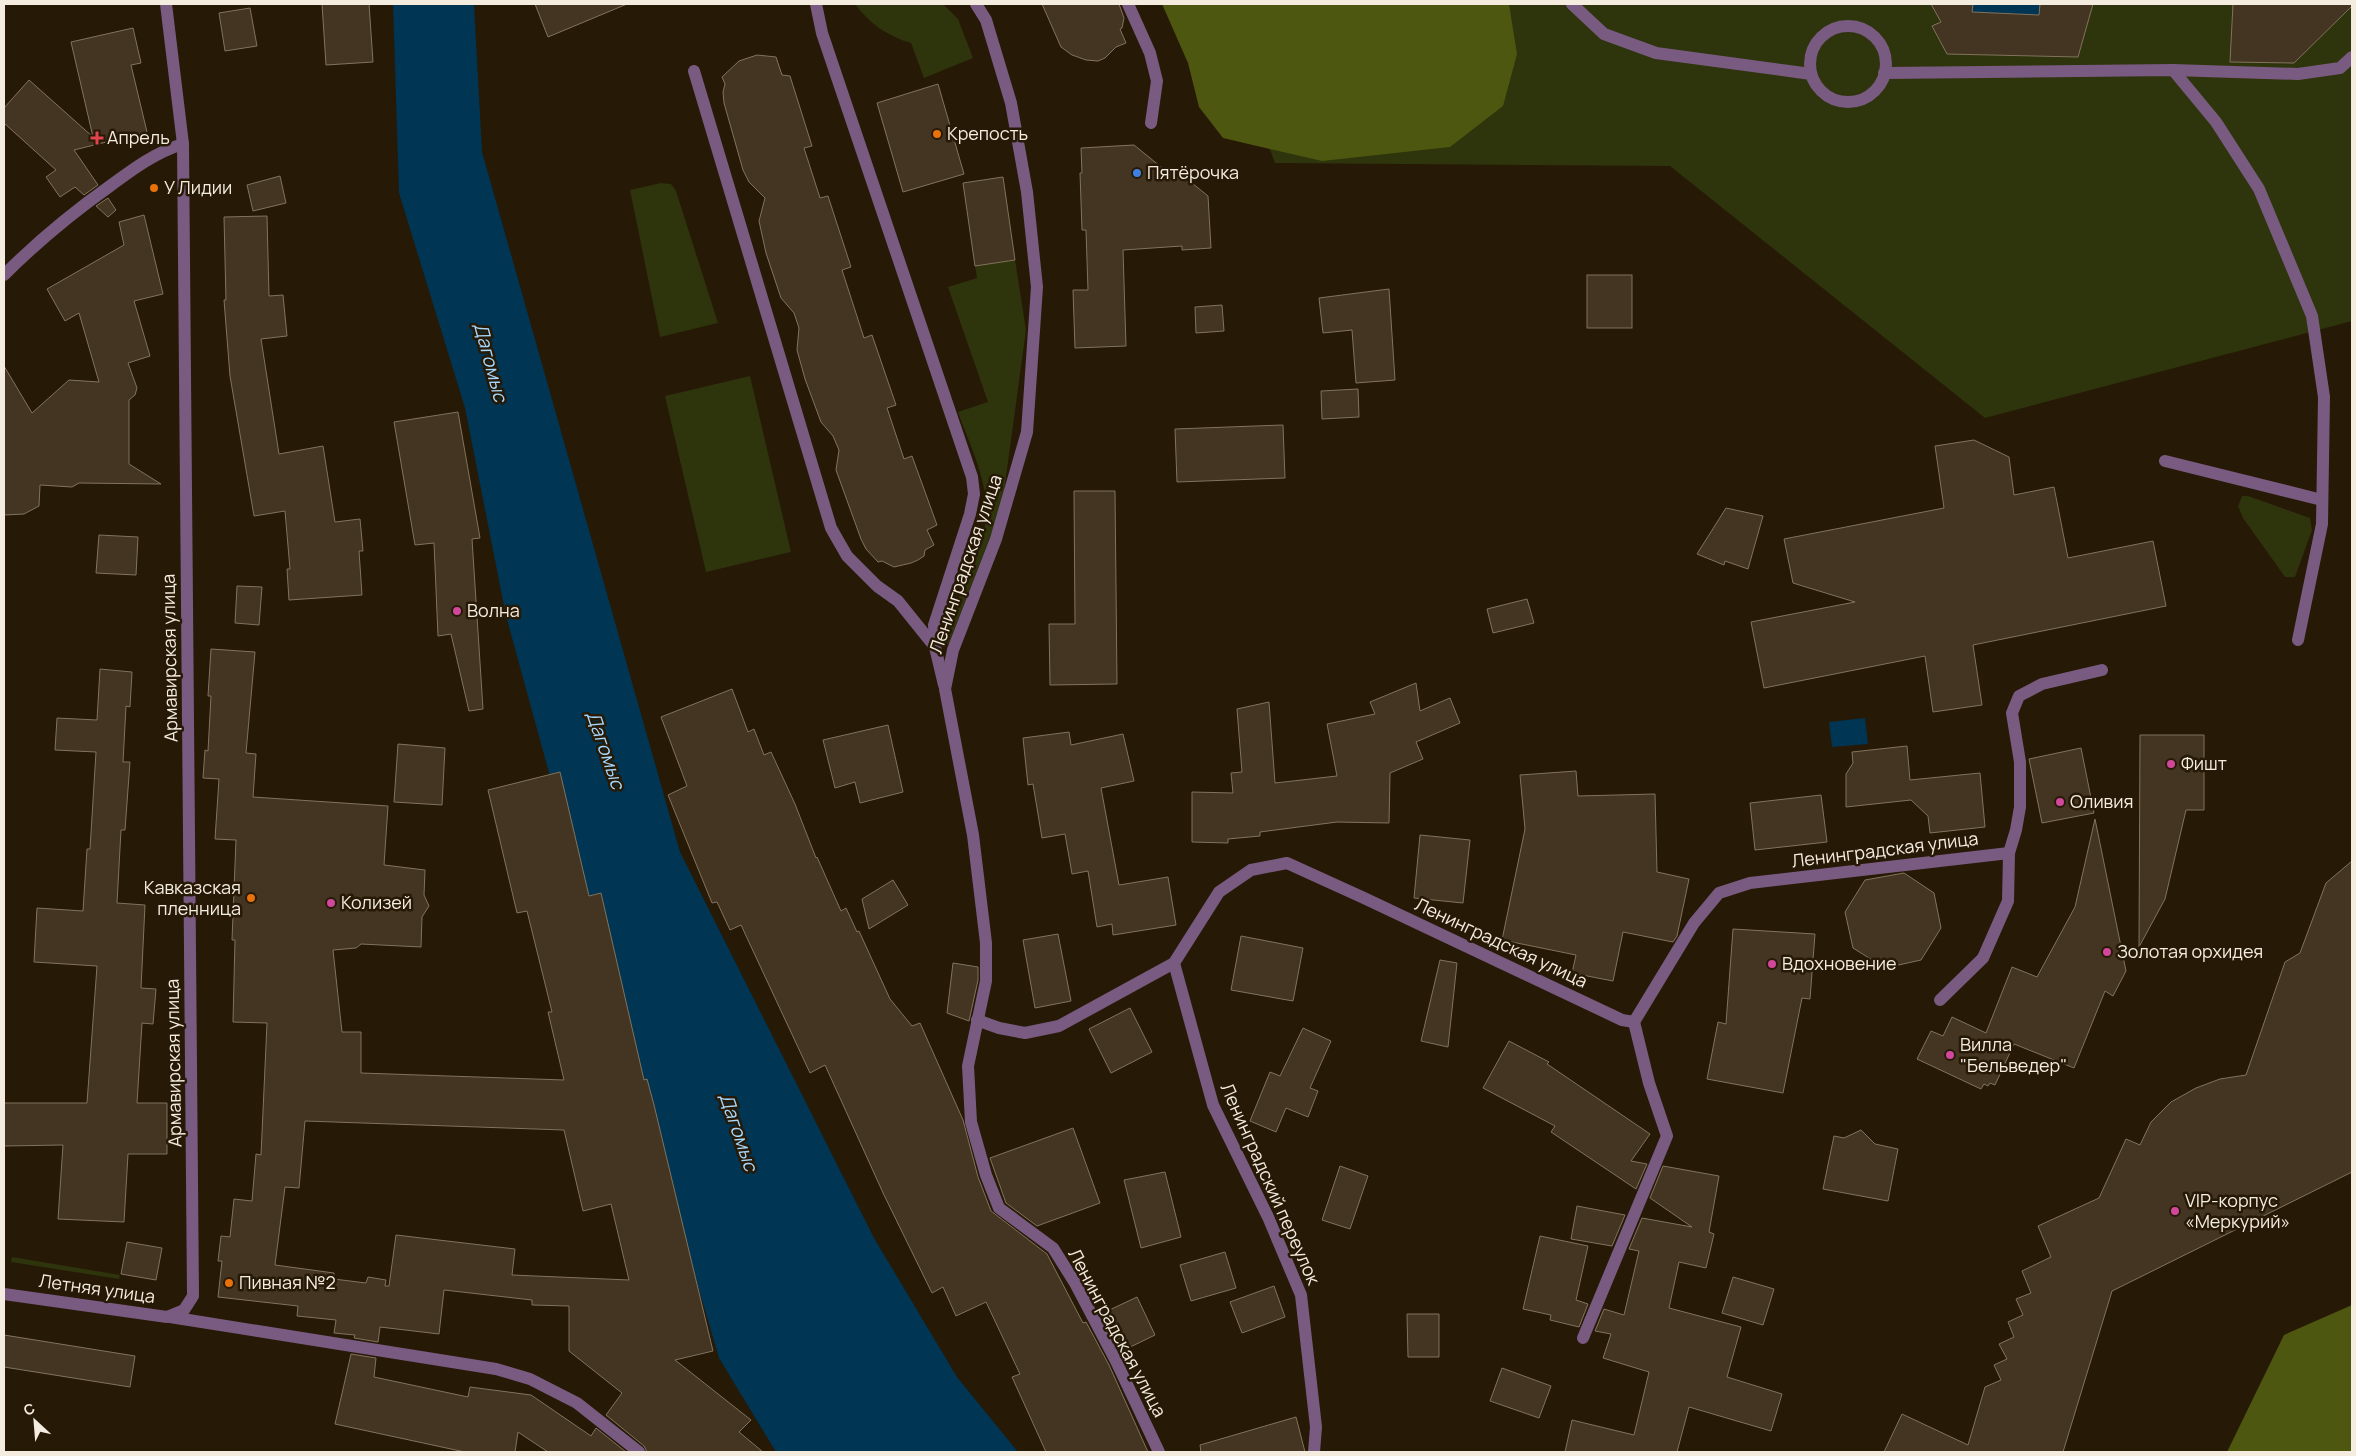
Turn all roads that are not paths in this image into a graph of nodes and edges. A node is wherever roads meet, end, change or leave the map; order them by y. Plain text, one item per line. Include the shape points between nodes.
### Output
1 (166, 4) edge
2 (816, 4) edge
3 (976, 4) edge
4 (1128, 4) edge
5 (1572, 4) edge
6 (2352, 57) edge
7 (2173, 70) junction
8 (694, 71) dead end
9 (1884, 73) junction
10 (1811, 74) junction
11 (1151, 123) dead end
12 (183, 144) junction
13 (4, 275) edge
14 (2165, 461) dead end
15 (2322, 500) junction
16 (2298, 640) dead end
17 (935, 647) junction
18 (2102, 670) dead end
19 (945, 688) junction
20 (2009, 853) junction
21 (1174, 963) junction
22 (1940, 1000) dead end
23 (977, 1020) junction
24 (1634, 1022) junction
25 (4, 1294) edge
26 (184, 1310) joint
27 (167, 1316) junction
28 (1583, 1338) dead end
29 (640, 1452) edge
30 (1159, 1452) edge
31 (1314, 1452) edge

1 - 12 street, Армавирская улица
2 - 17 street via 822,33 972,477 974,494 970,514 934,625
3 - 19 street, Ленинградская улица via 986,20 1011,103 1037,288 1027,432 996,540 952,650
4 - 11 street via 1150,53 1157,81
5 - 10 street via 1604,34 1656,53
6 - 7 street via 2340,68 2298,74
7 - 9 street
7 - 15 street via 2216,122 2259,188 2312,316 2324,397
8 - 17 street via 831,528 847,556 877,586 898,600
9 - 10 street via 1881,84 1872,93 1849,102 1825,94
9 - 10 street via 1886,59 1875,37 1865,30 1847,27 1829,31 1820,39 1813,49
12 - 13 street via 158,154 73,212
12 - 26 street, Армавирская улица via 193,1296
14 - 15 street
15 - 16 street via 2322,524
17 - 19 street
18 - 20 street via 2042,684 2019,696 2012,713 2020,762 2020,807
19 - 23 street, Ленинградская улица via 973,835 986,943 986,981
20 - 22 street via 2008,901 1984,958
20 - 24 street, Ленинградская улица via 1750,883 1719,893 1694,923
21 - 23 street, Ленинградская улица via 1059,1026 1025,1033
21 - 24 street, Ленинградская улица via 1219,892 1251,870 1286,863 1622,1020
21 - 31 street, Ленинградский переулок via 1213,1105 1268,1217 1301,1295 1316,1427
23 - 30 street, Ленинградская улица via 968,1066 971,1122 986,1175 1000,1208 1053,1248 1075,1283
24 - 28 street via 1649,1083 1667,1136
25 - 27 street, Летняя улица
26 - 27 street, Летняя улица
27 - 29 street via 496,1369 530,1379 577,1404

